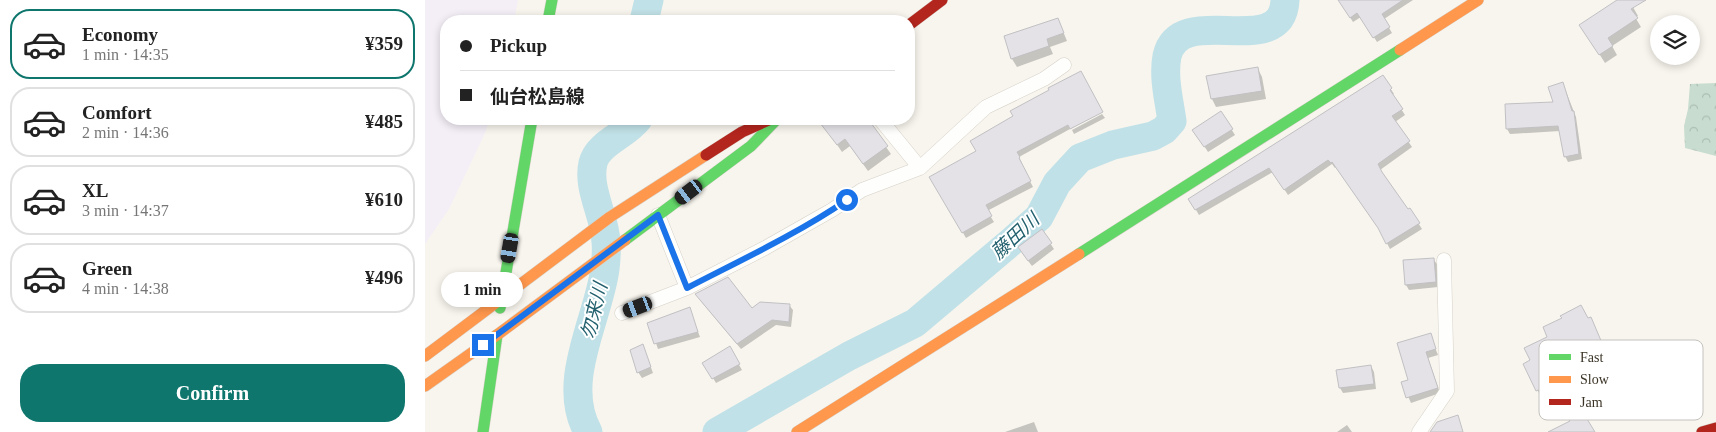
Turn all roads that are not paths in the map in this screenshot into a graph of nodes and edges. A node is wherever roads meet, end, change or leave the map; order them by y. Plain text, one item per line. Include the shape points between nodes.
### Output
1 (552, 0) edge
2 (943, 0) edge
3 (1478, 0) edge
4 (549, 15) edge
5 (915, 21) edge
6 (1064, 65) dead end
7 (531, 125) edge
8 (758, 125) edge
9 (771, 125) edge
10 (885, 125) edge
11 (920, 168) junction
12 (658, 215) junction
13 (1444, 260) dead end
14 (687, 288) junction
15 (501, 300) junction
16 (622, 313) dead end
17 (497, 335) junction
18 (425, 356) edge
19 (425, 386) edge
20 (1716, 428) edge
21 (483, 432) edge
22 (797, 432) edge
23 (1419, 432) edge
24 (1702, 432) edge

1 - 4 main road
2 - 5 main road
3 - 22 main road
6 - 11 street via 1044,79 986,107
7 - 15 main road
8 - 15 main road via 610,217
9 - 12 main road via 751,146
10 - 11 street
11 - 14 street via 862,190 765,248
12 - 14 street
12 - 17 main road
13 - 23 street via 1447,391
14 - 16 street
15 - 17 main road
15 - 18 main road
17 - 19 main road
17 - 21 main road
20 - 24 main road

